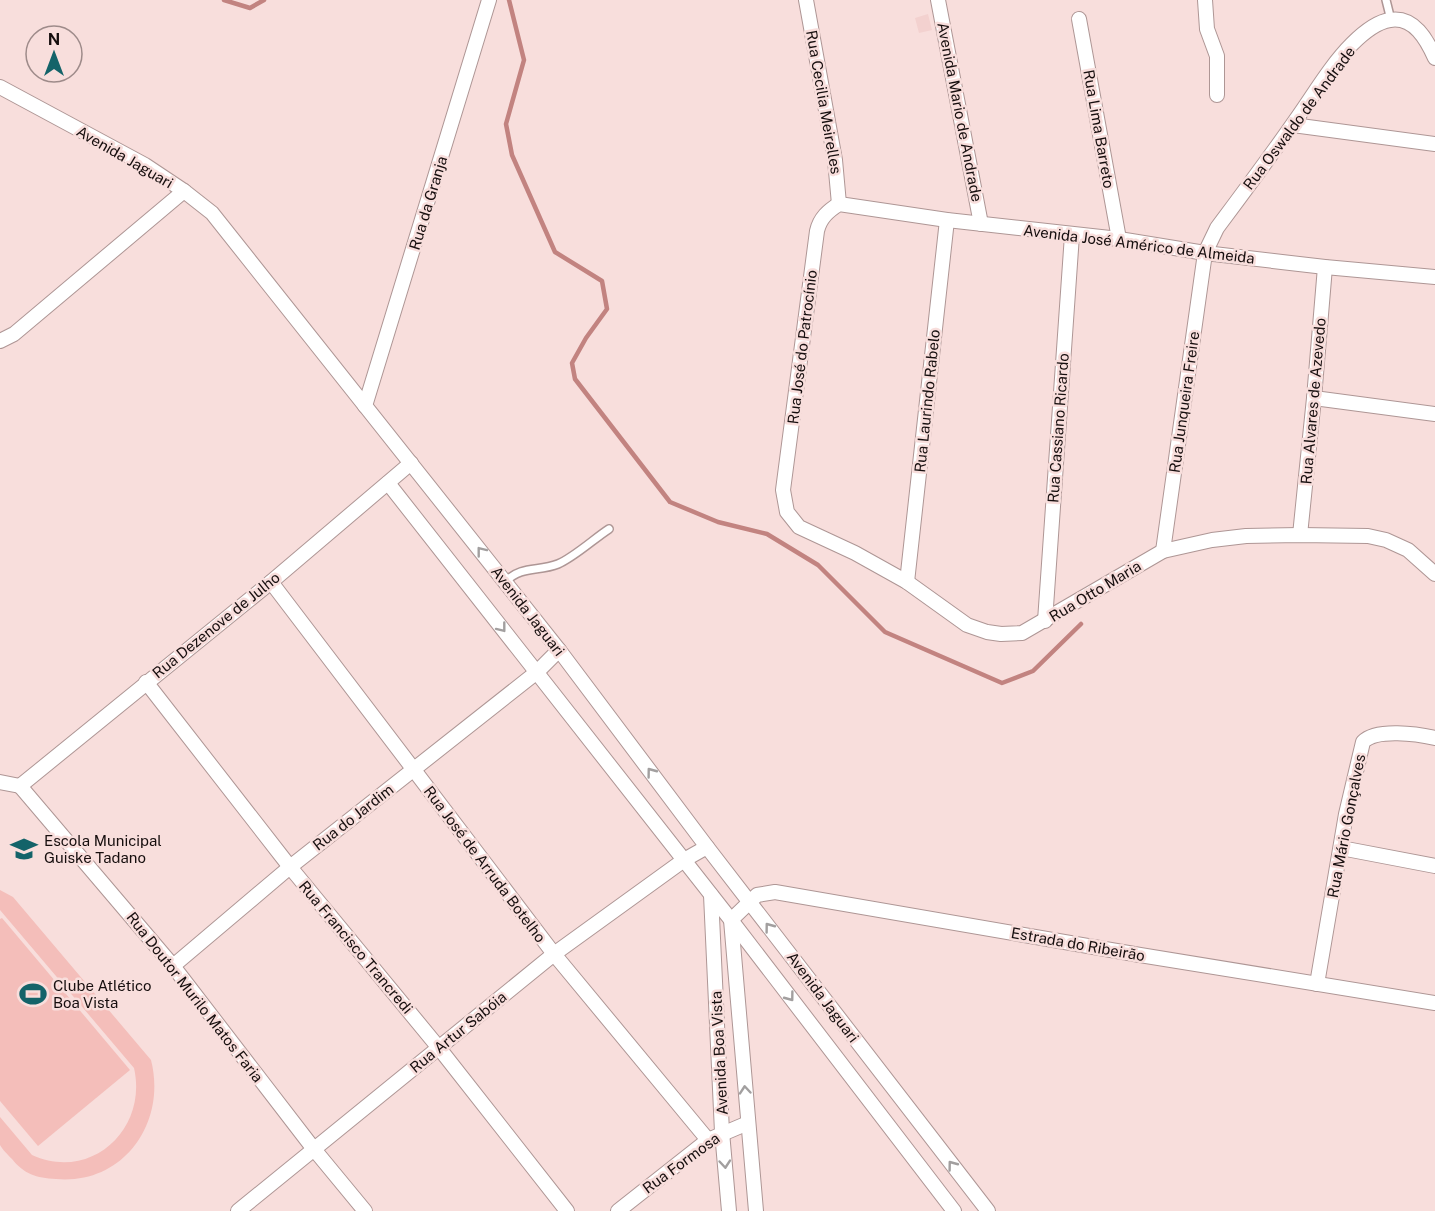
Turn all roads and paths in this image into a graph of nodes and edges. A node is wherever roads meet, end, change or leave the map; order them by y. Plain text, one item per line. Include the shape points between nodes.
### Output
1 (489, 0) edge
2 (806, 0) edge
3 (938, 0) edge
4 (1205, 0) edge
5 (1386, 0) edge
6 (1079, 19) dead end
7 (1390, 20) junction
8 (1435, 58) edge
9 (0, 87) edge
10 (1217, 95) dead end
11 (1293, 125) junction
12 (1435, 144) edge
13 (184, 191) junction
14 (841, 204) junction
15 (947, 220) junction
16 (981, 224) junction
17 (1072, 235) junction
18 (1119, 239) junction
19 (1204, 252) junction
20 (1325, 267) junction
21 (1435, 277) edge
22 (0, 341) edge
23 (1314, 398) junction
24 (365, 406) junction
25 (1435, 414) edge
26 (411, 463) junction
27 (388, 483) junction
28 (784, 503) joint
29 (609, 529) dead end
30 (1300, 535) junction
31 (1163, 551) junction
32 (1435, 574) edge
33 (271, 582) junction
34 (505, 582) junction
35 (907, 582) junction
36 (1045, 621) junction
37 (559, 650) junction
38 (537, 672) junction
39 (146, 682) junction
40 (1435, 738) edge
41 (413, 770) junction
42 (0, 782) edge
43 (20, 786) junction
44 (707, 847) junction
45 (1341, 848) junction
46 (684, 860) junction
47 (1435, 866) edge
48 (290, 867) junction
49 (711, 895) junction
50 (750, 901) junction
51 (730, 920) junction
52 (554, 954) junction
53 (173, 966) junction
54 (1317, 984) junction
55 (1435, 1003) edge
56 (440, 1048) junction
57 (748, 1123) junction
58 (723, 1132) junction
59 (708, 1140) junction
60 (313, 1148) junction
61 (238, 1211) edge
62 (365, 1211) edge
63 (567, 1211) edge
64 (618, 1211) edge
65 (729, 1211) edge
66 (756, 1211) edge
67 (954, 1211) edge
68 (988, 1211) edge

1 - 24 street, Rua da Granja
2 - 14 street, Rua Cecilia Meirelles
3 - 16 street, Avenida Mario de Andrade
4 - 10 street via 1207,29 1217,56
5 - 7 lane
6 - 18 street, Rua Lima Barreto
7 - 8 street via 1416,27
7 - 11 street, Rua Oswaldo de Andrade via 1375,25 1351,45
9 - 13 street, Avenida Jaguari via 145,165
11 - 12 street
11 - 19 street, Rua Oswaldo de Andrade via 1217,228
13 - 22 street via 14,334
13 - 24 street, Avenida Jaguari via 212,213
14 - 15 street, Avenida José Américo de Almeida
14 - 28 street, Rua José do Patrocínio via 825,214 817,231
15 - 16 street, Avenida José Américo de Almeida
15 - 35 street, Rua Laurindo Rabelo
16 - 17 street, Avenida José Américo de Almeida
17 - 18 street, Avenida José Américo de Almeida
17 - 36 street, Rua Cassiano Ricardo
18 - 19 street, Avenida José Américo de Almeida
19 - 20 street, Avenida José Américo de Almeida
19 - 31 street, Rua Junqueira Freire
20 - 21 street, Avenida José Américo de Almeida
20 - 23 street, Rua Alvares de Azevedo
23 - 25 street
23 - 30 street, Rua Alvares de Azevedo
24 - 26 street, Avenida Jaguari
26 - 27 street, Rua Dezenove de Julho
34 -> 26 street, Avenida Jaguari
27 - 33 street, Rua Dezenove de Julho
27 -> 38 street, Avenida Jaguari
28 - 35 street, Rua Otto Maria via 799,527
29 - 34 lane via 559,564 513,574
30 - 31 street, Rua Otto Maria via 1246,536
30 - 32 street, Rua Otto Maria via 1386,540 1408,550
31 - 36 street, Rua Otto Maria
33 - 39 street, Rua Dezenove de Julho
33 - 41 street, Rua José de Arruda Botelho
34 - 37 street, Avenida Jaguari
35 - 36 street, Rua Otto Maria via 967,625 987,632 1022,633
37 - 38 street, Rua do Jardim
44 -> 37 street, Avenida Jaguari
38 - 41 street, Rua do Jardim
38 - 46 street, Avenida Jaguari
39 - 43 street, Rua Dezenove de Julho
39 - 48 street, Rua Francisco Trancredi
40 - 45 street, Rua Mário Gonçalves via 1391,733 1363,742
41 - 48 street, Rua do Jardim
41 - 52 street, Rua José de Arruda Botelho
42 - 43 street
43 - 53 street, Rua Doutor Murilo Matos Faria
44 - 46 street, Rua Artur Sabóia
44 - 50 street, Avenida Jaguari
45 - 47 street
45 - 54 street, Rua Mário Gonçalves
46 - 49 street, Avenida Jaguari
46 - 52 street, Rua Artur Sabóia
48 - 53 street, Rua do Jardim
48 - 56 street, Rua Francisco Trancredi
49 - 51 street, Avenida Jaguari
49 - 58 street, Avenida Boa Vista
50 - 51 street, Estrada do Ribeirão
50 - 54 street, Estrada do Ribeirão via 757,895 775,892
68 -> 50 street, Avenida Jaguari
57 -> 51 street, Avenida Boa Vista
51 -> 67 street, Avenida Jaguari
52 - 56 street, Rua Artur Sabóia
52 - 59 street, Rua José de Arruda Botelho
53 - 60 street, Rua Doutor Murilo Matos Faria
54 - 55 street, Estrada do Ribeirão
56 - 60 street, Rua Artur Sabóia
56 - 63 street, Rua Francisco Trancredi
57 - 58 street, Rua Formosa
57 - 66 street, Avenida Boa Vista
58 - 59 street, Rua Formosa
58 -> 65 street, Avenida Boa Vista
59 - 64 street, Rua Formosa
60 - 61 street, Rua Artur Sabóia
60 - 62 street, Rua Doutor Murilo Matos Faria

